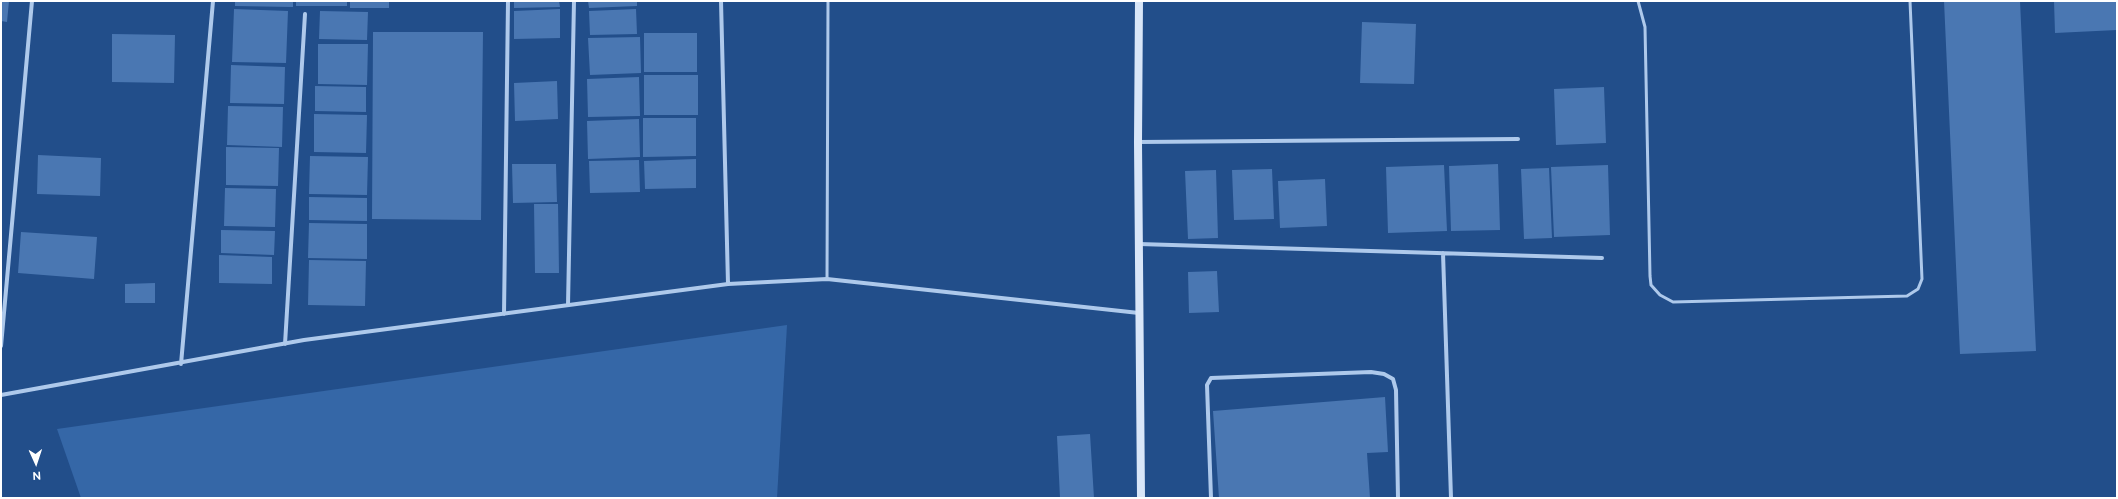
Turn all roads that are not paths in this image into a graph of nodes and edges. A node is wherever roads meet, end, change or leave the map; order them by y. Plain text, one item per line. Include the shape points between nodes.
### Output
1 (32, 1) edge
2 (213, 1) edge
3 (508, 1) edge
4 (574, 1) edge
5 (721, 1) edge
6 (828, 1) edge
7 (1139, 1) edge
8 (1638, 1) edge
9 (1910, 1) edge
10 (305, 14) dead end
11 (1518, 139) dead end
12 (1138, 142) junction
13 (1139, 244) junction
14 (1443, 253) junction
15 (1602, 258) dead end
16 (826, 279) junction
17 (728, 284) junction
18 (568, 305) junction
19 (1140, 313) junction
20 (504, 314) junction
21 (285, 344) junction
22 (1, 346) edge
23 (181, 364) junction
24 (1, 395) edge
25 (1141, 498) edge
26 (1211, 498) edge
27 (1398, 498) edge
28 (1450, 498) edge

1 - 22 street
2 - 23 street
3 - 20 street
4 - 18 street
5 - 17 street
6 - 16 lane
7 - 12 main road
8 - 9 lane via 1645,27 1651,285 1660,295 1673,302 1907,296 1918,289 1922,279
10 - 21 street
11 - 12 street
12 - 13 main road
13 - 14 street
13 - 19 main road
14 - 15 street
14 - 28 street
16 - 17 street
16 - 19 street
17 - 18 street
18 - 20 street
19 - 25 main road
20 - 21 street
21 - 23 street
23 - 24 street
26 - 27 street via 1207,385 1211,378 1371,372 1384,374 1393,379 1396,390

